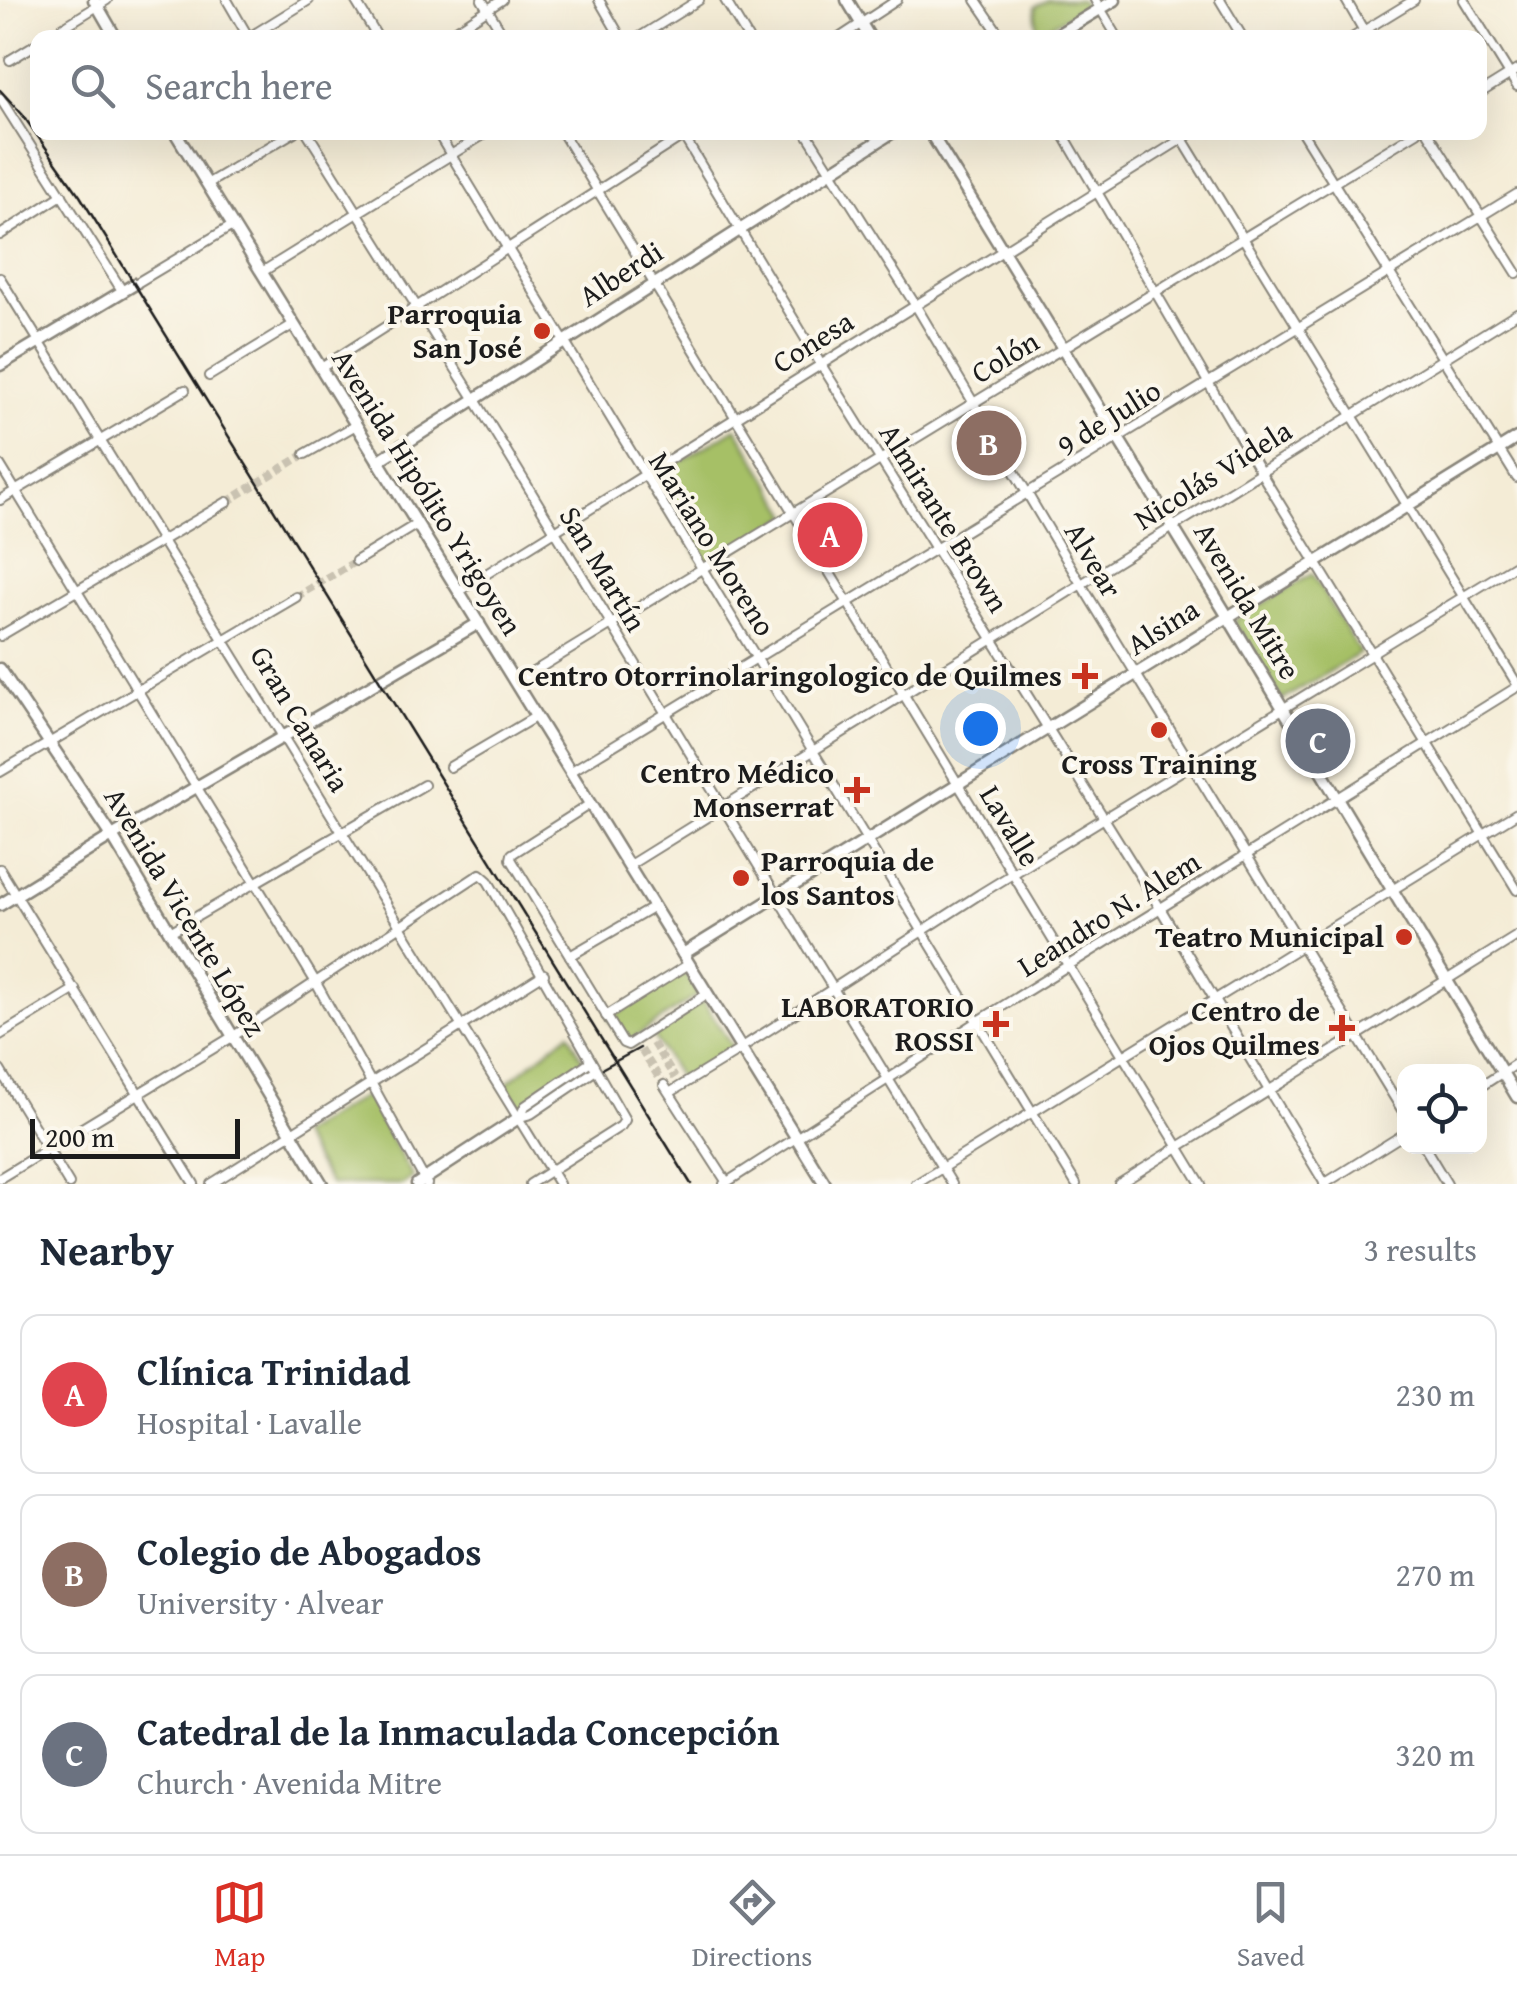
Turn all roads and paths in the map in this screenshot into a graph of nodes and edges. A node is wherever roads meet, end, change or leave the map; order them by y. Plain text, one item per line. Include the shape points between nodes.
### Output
1 (227, 0) edge
2 (309, 0) edge
3 (354, 0) edge
4 (482, 0) edge
5 (502, 0) edge
6 (598, 0) edge
7 (699, 0) edge
8 (726, 0) edge
9 (847, 0) edge
10 (897, 0) edge
11 (976, 0) edge
12 (1114, 0) edge
13 (1220, 0) edge
14 (1346, 0) edge
15 (1414, 0) edge
16 (1464, 0) edge
17 (99, 2) edge
18 (1098, 4) edge
19 (488, 9) junction
20 (862, 23) junction
21 (58, 30) edge
22 (112, 30) edge
23 (245, 30) edge
24 (260, 30) edge
25 (373, 30) edge
26 (456, 30) edge
27 (500, 30) edge
28 (616, 30) edge
29 (651, 30) edge
30 (743, 30) edge
31 (851, 30) edge
32 (866, 30) edge
33 (997, 30) edge
34 (1063, 30) edge
35 (1113, 30) edge
36 (1239, 30) edge
37 (1364, 30) edge
38 (1372, 30) edge
39 (1484, 30) edge
40 (1487, 34) edge
41 (30, 48) edge
42 (10, 60) dead end
43 (1513, 72) edge
44 (1517, 86) edge
45 (1487, 89) edge
46 (2, 105) edge
47 (180, 140) edge
48 (281, 140) edge
49 (312, 140) edge
50 (442, 140) edge
51 (476, 140) edge
52 (567, 140) edge
53 (675, 140) edge
54 (688, 140) edge
55 (811, 140) edge
56 (880, 140) edge
57 (935, 140) edge
58 (1067, 140) edge
59 (1174, 140) edge
60 (1182, 140) edge
61 (1307, 140) edge
62 (1404, 140) edge
63 (1433, 140) edge
64 (451, 156) junction
65 (830, 172) junction
66 (207, 184) junction
67 (1333, 184) junction
68 (597, 191) junction
69 (1097, 191) junction
70 (1517, 194) edge
71 (62, 195) junction
72 (358, 212) junction
73 (1481, 216) junction
74 (232, 226) junction
75 (739, 228) junction
76 (0, 235) edge
77 (1243, 240) junction
78 (506, 250) junction
79 (1004, 250) junction
80 (262, 272) junction
81 (1388, 272) junction
82 (1517, 273) edge
83 (0, 278) edge
84 (137, 283) joint
85 (652, 284) junction
86 (123, 292) junction
87 (1157, 293) junction
88 (416, 306) junction
89 (916, 306) junction
90 (1517, 313) edge
91 (294, 324) junction
92 (1298, 329) junction
93 (41, 341) junction
94 (564, 341) junction
95 (1063, 348) junction
96 (1443, 360) junction
97 (0, 365) edge
98 (822, 366) junction
99 (320, 368) junction
100 (209, 376) dead end
101 (1208, 383) junction
102 (185, 390) dead end
103 (474, 398) junction
104 (973, 403) junction
105 (1352, 415) junction
106 (736, 420) junction
107 (356, 425) junction
108 (1517, 438) edge
109 (1118, 439) junction
110 (102, 440) junction
111 (1499, 449) junction
112 (305, 454) tunnel mouth
113 (882, 459) junction
114 (378, 461) junction
115 (0, 465) edge
116 (1261, 473) junction
117 (644, 477) junction
118 (1517, 478) edge
119 (16, 491) junction
120 (1027, 494) junction
121 (0, 500) edge
122 (227, 502) tunnel mouth
123 (1407, 505) junction
124 (794, 513) junction
125 (417, 524) junction
126 (1173, 527) junction
127 (554, 532) junction
128 (162, 541) junction
129 (936, 550) junction
130 (356, 562) tunnel mouth
131 (1315, 562) junction
132 (1517, 564) edge
133 (702, 570) junction
134 (1081, 584) junction
135 (460, 591) junction
136 (78, 592) junction
137 (1463, 596) junction
138 (296, 597) tunnel mouth
139 (849, 603) junction
140 (1228, 617) junction
141 (479, 622) junction
142 (611, 626) junction
143 (0, 636) edge
144 (225, 640) junction
145 (993, 640) junction
146 (1373, 652) junction
147 (757, 659) junction
148 (0, 669) edge
149 (1137, 673) junction
150 (515, 683) junction
151 (1517, 686) edge
152 (139, 691) junction
153 (905, 694) junction
154 (1283, 709) junction
155 (665, 714) junction
156 (535, 717) junction
157 (1048, 729) junction
158 (284, 736) junction
159 (1426, 740) junction
160 (50, 743) junction
161 (812, 751) junction
162 (1192, 764) junction
163 (450, 767) dead end
164 (0, 772) edge
165 (570, 772) junction
166 (959, 784) junction
167 (424, 785) dead end
168 (198, 786) junction
169 (1336, 797) junction
170 (590, 804) junction
171 (722, 807) junction
172 (1517, 813) edge
173 (1102, 819) junction
174 (343, 833) junction
175 (1483, 833) junction
176 (112, 836) junction
177 (868, 841) junction
178 (1246, 856) junction
179 (628, 866) junction
180 (0, 869) edge
181 (1012, 874) junction
182 (256, 882) junction
183 (1391, 889) junction
184 (1517, 890) edge
185 (16, 895) junction
186 (777, 896) junction
187 (0, 905) edge
188 (654, 908) junction
189 (1160, 908) junction
190 (399, 924) junction
191 (170, 932) junction
192 (922, 933) junction
193 (1517, 936) edge
194 (1304, 944) junction
195 (570, 956) junction
196 (686, 959) junction
197 (1067, 966) junction
198 (544, 974) junction
199 (1446, 980) junction
200 (315, 981) junction
201 (75, 989) junction
202 (833, 990) junction
203 (708, 994) junction
204 (1214, 999) junction
205 (606, 1016) junction
206 (977, 1022) junction
207 (462, 1027) junction
208 (646, 1034) junction
209 (1356, 1034) junction
210 (0, 1035) edge
211 (232, 1037) junction
212 (635, 1040) junction
213 (653, 1043) tunnel mouth
214 (744, 1046) junction
215 (641, 1050) tunnel mouth
216 (1124, 1055) junction
217 (1517, 1063) edge
218 (594, 1065) junction
219 (0, 1070) edge
220 (1502, 1072) junction
221 (674, 1078) tunnel mouth
222 (889, 1078) junction
223 (371, 1082) junction
224 (1487, 1082) edge
225 (664, 1085) tunnel mouth
226 (680, 1087) junction
227 (1270, 1089) junction
228 (138, 1092) junction
229 (671, 1092) junction
230 (1517, 1097) edge
231 (1397, 1102) edge
232 (1032, 1112) junction
233 (520, 1117) junction
234 (291, 1134) junction
235 (797, 1137) junction
236 (1397, 1138) edge
237 (1179, 1147) junction
238 (48, 1149) junction
239 (1429, 1154) edge
240 (942, 1168) junction
241 (551, 1171) junction
242 (0, 1178) edge
243 (423, 1182) edge
244 (725, 1182) edge
245 (68, 1184) edge
246 (194, 1184) edge
247 (211, 1184) edge
248 (322, 1184) edge
249 (530, 1184) edge
250 (559, 1184) edge
251 (826, 1184) edge
252 (916, 1184) edge
253 (952, 1184) edge
254 (1076, 1184) edge
255 (1120, 1184) edge
256 (1201, 1184) edge
257 (1325, 1184) edge
258 (1447, 1184) edge

1 - 23 street
2 - 24 street
3 - 25 street
4 - 19 street
5 - 19 street
6 - 28 street
7 - 29 street
8 - 30 street
9 - 20 main road
10 - 20 street
11 - 33 street
12 - 18 main road
13 - 36 street
14 - 37 street
15 - 38 street
16 - 39 street
17 - 21 street
17 - 22 main road
18 - 34 main road
18 - 35 street
19 - 26 street
19 - 27 street
20 - 31 street
20 - 32 main road
40 - 43 street
41 - 42 street
43 - 44 street
43 - 45 street
46 - 71 street
47 - 66 main road, Avenida Hipólito Yrigoyen
48 - 66 street
49 - 72 street, San Martín
50 - 64 street, Mariano Moreno
51 - 64 street
52 - 68 street, Lavalle
53 - 68 street
54 - 75 street, Almirante Brown
55 - 65 street, Alvear
56 - 65 main road, Alberdi
57 - 79 main road, Avenida Mitre
58 - 69 street
59 - 69 street, Conesa
60 - 77 street
61 - 67 street
62 - 67 street, Colón
63 - 73 street
64 - 72 street
64 - 78 street, Mariano Moreno
65 - 75 main road, Alberdi
65 - 89 street, Alvear
66 - 74 main road, Avenida Hipólito Yrigoyen
67 - 77 street, Colón
67 - 81 street
68 - 78 street
68 - 85 street, Lavalle
69 - 79 street, Conesa
69 - 87 street
70 - 73 street, 9 de Julio
71 - 76 street
71 - 86 street
72 - 80 street
72 - 88 street, San Martín
73 - 81 street, 9 de Julio
73 - 82 street
74 - 80 main road, Avenida Hipólito Yrigoyen
74 - 84 street
75 - 85 main road, Alberdi
75 - 98 street, Almirante Brown
77 - 87 street, Colón
77 - 92 street
78 - 88 street
78 - 94 street, Mariano Moreno
79 - 89 street, Conesa
79 - 95 main road, Avenida Mitre
80 - 91 main road, Avenida Hipólito Yrigoyen
81 - 92 street, 9 de Julio
81 - 96 street
83 - 93 street, Gran Canaria
84 - 86 main road
85 - 94 main road, Alberdi
85 - 106 street, Lavalle
86 - 93 main road
87 - 95 street, Colón
87 - 101 street
88 - 99 street
88 - 103 street, San Martín
89 - 98 street, Conesa
89 - 104 street, Alvear
90 - 96 street, Nicolás Videla
91 - 99 main road, Avenida Hipólito Yrigoyen
91 - 100 street
92 - 101 street, 9 de Julio
92 - 105 street
93 - 97 main road
93 - 110 street, Gran Canaria
94 - 103 main road, Alberdi
94 - 117 street, Mariano Moreno
95 - 104 street, Colón
95 - 109 main road, Avenida Mitre
96 - 105 street, Nicolás Videla
96 - 111 street
98 - 106 street, Conesa
98 - 113 street, Almirante Brown
99 - 107 main road, Avenida Hipólito Yrigoyen
101 - 109 street, 9 de Julio
101 - 116 street
102 - 110 street
103 - 114 main road, Alberdi
103 - 127 street, San Martín
104 - 113 street, Colón
104 - 120 street, Alvear
105 - 116 street, Nicolás Videla
105 - 123 street
106 - 117 street, Conesa
106 - 124 street, Lavalle
107 - 112 street
107 - 114 main road, Avenida Hipólito Yrigoyen
108 - 111 main road, Alsina
109 - 120 street, 9 de Julio
109 - 126 main road, Avenida Mitre
110 - 119 street
110 - 128 street, Gran Canaria
111 - 118 street
111 - 123 main road, Alsina
113 - 124 street, Colón
113 - 129 street, Almirante Brown
114 - 125 main road, Avenida Hipólito Yrigoyen
115 - 119 street
116 - 126 street, Nicolás Videla
116 - 131 street
117 - 127 street, Conesa
117 - 133 street, Mariano Moreno
119 - 121 street
119 - 136 street
120 - 129 street, 9 de Julio
120 - 134 street, Alvear
122 - 128 street
123 - 131 main road, Alsina
123 - 137 street
124 - 133 street, Colón
124 - 139 street, Lavalle
125 - 130 street
125 - 135 main road, Avenida Hipólito Yrigoyen
126 - 134 street, Nicolás Videla
126 - 140 main road, Avenida Mitre
127 - 135 street, Conesa
127 - 142 street, San Martín
128 - 136 street
128 - 144 street, Gran Canaria
129 - 139 street, 9 de Julio
129 - 145 street, Almirante Brown
131 - 140 main road, Alsina
131 - 146 street
132 - 137 street
133 - 142 street, Colón
133 - 147 street, Mariano Moreno
134 - 145 street, Nicolás Videla
134 - 149 street, Alvear
135 - 141 main road, Avenida Hipólito Yrigoyen
136 - 143 street
136 - 152 street
137 - 146 street
137 - 151 street
138 - 144 street
139 - 147 street, 9 de Julio
139 - 153 street, Lavalle
140 - 149 main road, Alsina
140 - 154 main road, Avenida Mitre
141 - 150 main road, Avenida Hipólito Yrigoyen
141 - 158 main road
142 - 150 street, Colón
142 - 155 street, San Martín
144 - 152 street
144 - 158 street, Gran Canaria
145 - 153 street, Nicolás Videla
145 - 157 street, Almirante Brown
146 - 154 street
146 - 159 street
147 - 155 street, 9 de Julio
147 - 161 street, Mariano Moreno
148 - 160 main road, Avenida Vicente López
149 - 157 main road, Alsina
149 - 162 street, Alvear
150 - 156 main road, Avenida Hipólito Yrigoyen
151 - 159 street, Leandro N. Alem
152 - 160 street
152 - 168 street
153 - 161 street, Nicolás Videla
153 - 166 street, Lavalle
154 - 162 street
154 - 169 main road, Avenida Mitre
155 - 165 street, 9 de Julio
155 - 171 street, San Martín
156 - 163 street
156 - 165 main road, Avenida Hipólito Yrigoyen
157 - 166 main road, Alsina
157 - 173 street, Almirante Brown
158 - 168 main road
158 - 174 street, Gran Canaria
159 - 169 street, Leandro N. Alem
159 - 175 street
160 - 164 street
160 - 176 main road, Avenida Vicente López
161 - 171 street, Nicolás Videla
161 - 177 street, Mariano Moreno
162 - 173 street
162 - 178 street, Alvear
165 - 170 main road, Avenida Hipólito Yrigoyen
166 - 177 main road, Alsina
166 - 181 street, Lavalle
167 - 174 street
168 - 176 main road
168 - 182 street
169 - 178 street, Leandro N. Alem
169 - 183 main road, Avenida Mitre
170 - 179 main road, Avenida Hipólito Yrigoyen
170 - 195 street via 511,859
171 - 179 street, Nicolás Videla
171 - 186 street, San Martín
172 - 175 street
173 - 181 street
173 - 189 street, Almirante Brown
174 - 182 street
174 - 190 street, Gran Canaria
175 - 183 street
175 - 184 street
176 - 185 main road
176 - 191 main road, Avenida Vicente López
177 - 186 main road, Alsina
177 - 192 street, Mariano Moreno
178 - 189 street, Leandro N. Alem
178 - 194 street, Alvear
179 - 188 main road, Avenida Hipólito Yrigoyen
180 - 185 street
181 - 192 street
181 - 197 street, Lavalle
182 - 191 street
182 - 200 street
183 - 194 street
183 - 199 main road, Avenida Mitre
185 - 187 main road
185 - 201 street
186 - 196 main road, Alsina
186 - 202 street, San Martín
188 - 195 street
188 - 196 main road, Avenida Hipólito Yrigoyen
189 - 197 street, Leandro N. Alem
189 - 204 street, Almirante Brown
190 - 198 street via 478,874
190 - 200 street
190 - 207 street, Gran Canaria
191 - 211 main road, Avenida Vicente López
192 - 202 street
192 - 206 street, Mariano Moreno
193 - 199 street
194 - 204 street
194 - 209 street, Alvear
195 - 205 street
196 - 203 main road, Avenida Hipólito Yrigoyen
196 - 205 street
197 - 206 street, Leandro N. Alem
197 - 216 street, Lavalle
198 - 207 street
198 - 218 street
199 - 209 street
199 - 220 main road, Avenida Mitre
200 - 211 street
200 - 223 street
201 - 210 street
201 - 228 street
202 - 214 street
202 - 222 street, San Martín
203 - 208 street
203 - 214 main road, Avenida Hipólito Yrigoyen
204 - 216 street
204 - 227 street, Almirante Brown
205 - 212 street via 624,1045
206 - 222 street, Leandro N. Alem
206 - 232 street, Mariano Moreno
207 - 223 street
207 - 233 street, Gran Canaria
208 - 212 street
208 - 213 street
209 - 227 street
209 - 231 street, Alvear
211 - 228 street
211 - 234 main road, Avenida Vicente López
212 - 215 street
214 - 226 street
214 - 235 main road, Avenida Hipólito Yrigoyen
216 - 232 street
216 - 237 street, Lavalle
217 - 220 street
218 - 233 street
218 - 241 street via 624,1123
219 - 238 street
220 - 224 street
220 - 230 main road, Avenida Mitre
221 - 226 street
222 - 235 street, Leandro N. Alem
222 - 240 street, San Martín
223 - 234 street
223 - 243 street
225 - 229 street
226 - 229 street
227 - 237 street
227 - 257 street, Almirante Brown
228 - 238 street
228 - 246 street
229 - 244 street
232 - 240 street
232 - 254 street, Mariano Moreno
233 - 241 street, Gran Canaria
233 - 243 main road
234 - 247 street
234 - 248 main road, Avenida Vicente López
235 - 244 street, Leandro N. Alem
235 - 251 main road, Avenida Hipólito Yrigoyen
236 - 257 street
237 - 255 street
237 - 256 street, Lavalle
238 - 242 street
238 - 245 street
239 - 258 street
240 - 252 street
240 - 253 street, San Martín
241 - 249 street
241 - 250 street, Gran Canaria

